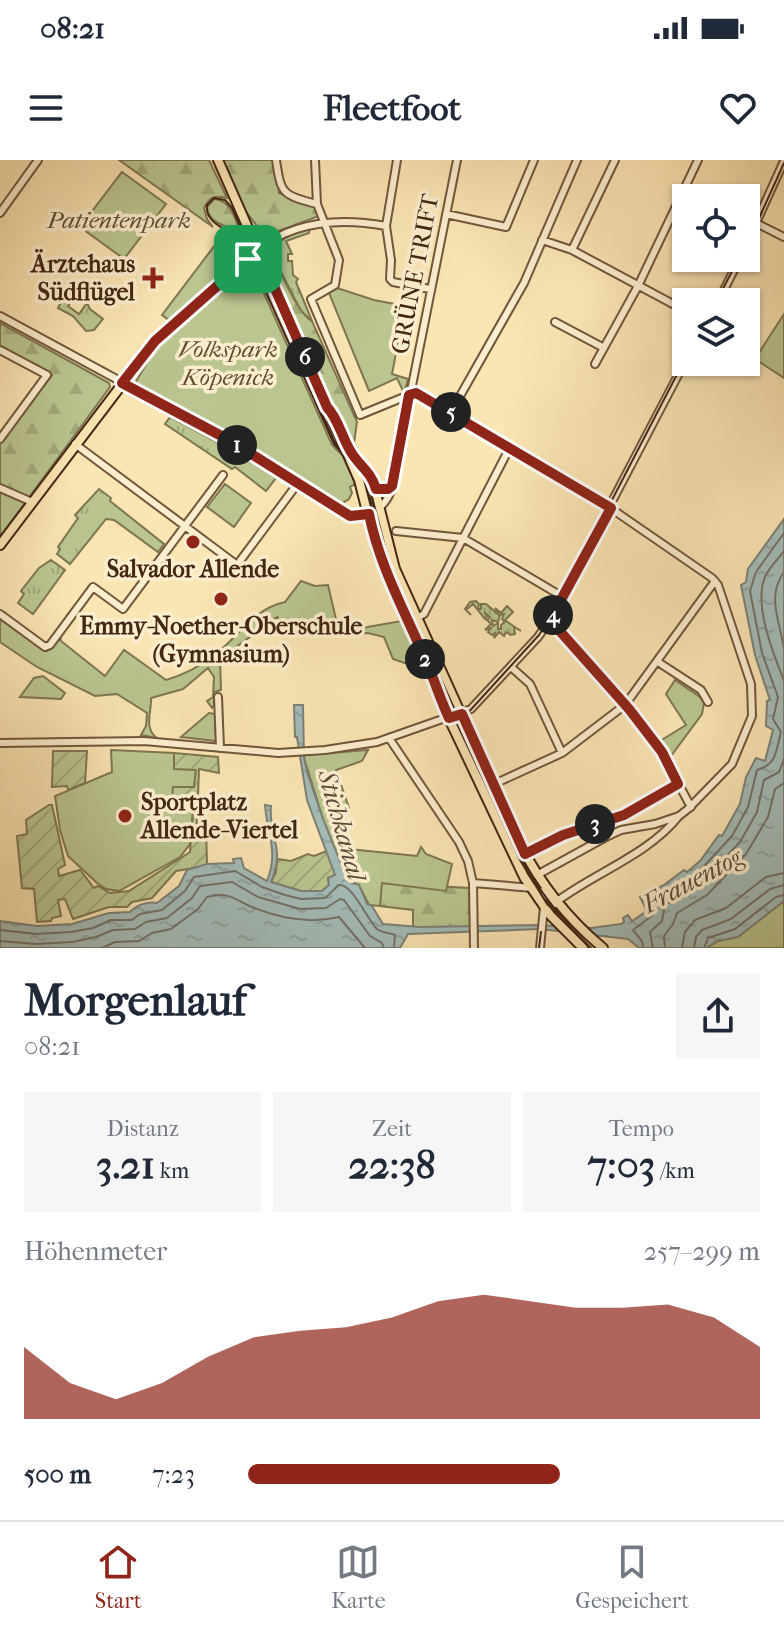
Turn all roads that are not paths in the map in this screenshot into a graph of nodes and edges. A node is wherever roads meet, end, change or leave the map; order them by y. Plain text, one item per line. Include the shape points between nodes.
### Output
1 (38, 160) edge
2 (218, 160) edge
3 (276, 160) edge
4 (315, 160) edge
5 (397, 160) edge
6 (457, 160) edge
7 (534, 160) edge
8 (577, 160) edge
9 (615, 160) edge
10 (698, 160) edge
11 (784, 161) edge
12 (317, 204) junction
13 (0, 213) edge
14 (446, 214) junction
15 (760, 214) edge
16 (324, 222) junction
17 (760, 225) edge
18 (386, 226) junction
19 (784, 237) edge
20 (542, 240) junction
21 (258, 250) junction
22 (572, 250) junction
23 (638, 286) junction
24 (430, 289) junction
25 (672, 304) edge
26 (0, 316) edge
27 (555, 322) dead end
28 (604, 348) junction
29 (0, 350) edge
30 (595, 364) dead end
31 (677, 376) edge
32 (122, 383) junction
33 (409, 395) junction
34 (327, 407) junction
35 (451, 412) junction
36 (0, 439) edge
37 (75, 444) junction
38 (510, 447) junction
39 (223, 475) dead end
40 (298, 483) junction
41 (392, 486) junction
42 (0, 488) edge
43 (376, 492) junction
44 (32, 502) junction
45 (381, 508) junction
46 (611, 508) junction
47 (369, 514) junction
48 (184, 527) junction
49 (396, 531) dead end
50 (463, 538) junction
51 (0, 545) edge
52 (715, 581) junction
53 (563, 597) junction
54 (1, 616) edge
55 (417, 618) junction
56 (550, 620) junction
57 (658, 662) junction
58 (511, 667) junction
59 (218, 697) dead end
60 (708, 702) dead end
61 (625, 705) junction
62 (462, 714) junction
63 (449, 718) junction
64 (389, 738) junction
65 (0, 743) edge
66 (220, 748) junction
67 (562, 753) junction
68 (494, 784) junction
69 (678, 784) junction
70 (691, 807) junction
71 (679, 816) junction
72 (525, 854) junction
73 (537, 875) junction
74 (473, 883) junction
75 (530, 888) junction
76 (558, 904) junction
77 (544, 907) junction
78 (474, 948) edge
79 (540, 948) edge
80 (583, 948) edge
81 (603, 948) edge

1 - 13 street
2 - 21 main road
3 - 12 street via 283,191
4 - 12 street
5 - 18 street
6 - 14 street, GRÜNE TRIFT
7 - 14 street via 506,227
8 - 20 street
9 - 22 street
10 - 23 street
11 - 15 street
12 - 16 street
14 - 24 street, GRÜNE TRIFT
16 - 18 street
16 - 21 street via 289,231
16 - 33 street via 339,265 334,286 311,299 358,412 362,415
17 - 19 street
18 - 24 street via 390,281
20 - 22 street
20 - 35 street via 517,296
21 - 32 main road via 155,341
21 - 34 main road
22 - 23 street
23 - 25 street
23 - 28 street
24 - 33 street, GRÜNE TRIFT
26 - 32 street
27 - 28 street
28 - 30 street
29 - 36 street via 47,375
31 - 46 street
32 - 37 main road
32 - 40 street
33 - 35 street via 422,395
33 - 41 street, GRÜNE TRIFT
34 - 43 main road via 351,454 371,474
34 - 47 main road
35 - 38 street
37 - 44 main road
37 - 48 street
38 - 46 street
38 - 50 street
39 - 48 street
40 - 47 street via 350,516
40 - 48 street via 237,565
41 - 43 street
41 - 45 street, GRÜNE TRIFT
42 - 44 street
43 - 45 main road
44 - 51 main road
45 - 47 street
45 - 55 main road via 393,565
46 - 52 street
46 - 53 street
47 - 63 main road via 377,551
48 - 54 street via 123,609 93,587 48,646
49 - 50 street
50 - 53 street
50 - 55 street via 424,614
52 - 57 street
52 - 70 street via 751,684 753,710 728,770
53 - 56 street
55 - 62 main road
56 - 58 street
56 - 61 street
57 - 60 street via 701,690
57 - 61 street
58 - 62 street
58 - 67 street via 530,684
59 - 66 street
61 - 67 street
61 - 69 street via 662,752
62 - 63 street
62 - 68 main road
63 - 64 street
63 - 75 main road
64 - 66 street via 312,751
64 - 74 street via 459,842
65 - 66 street via 131,741
67 - 68 street
68 - 72 main road
69 - 70 street
69 - 72 street via 624,815
70 - 71 street
71 - 73 street via 621,830
71 - 76 street via 652,844 602,871
72 - 73 main road
73 - 76 main road
74 - 75 street
74 - 78 street
75 - 76 street
75 - 77 main road
76 - 81 main road
77 - 79 street
77 - 80 main road

